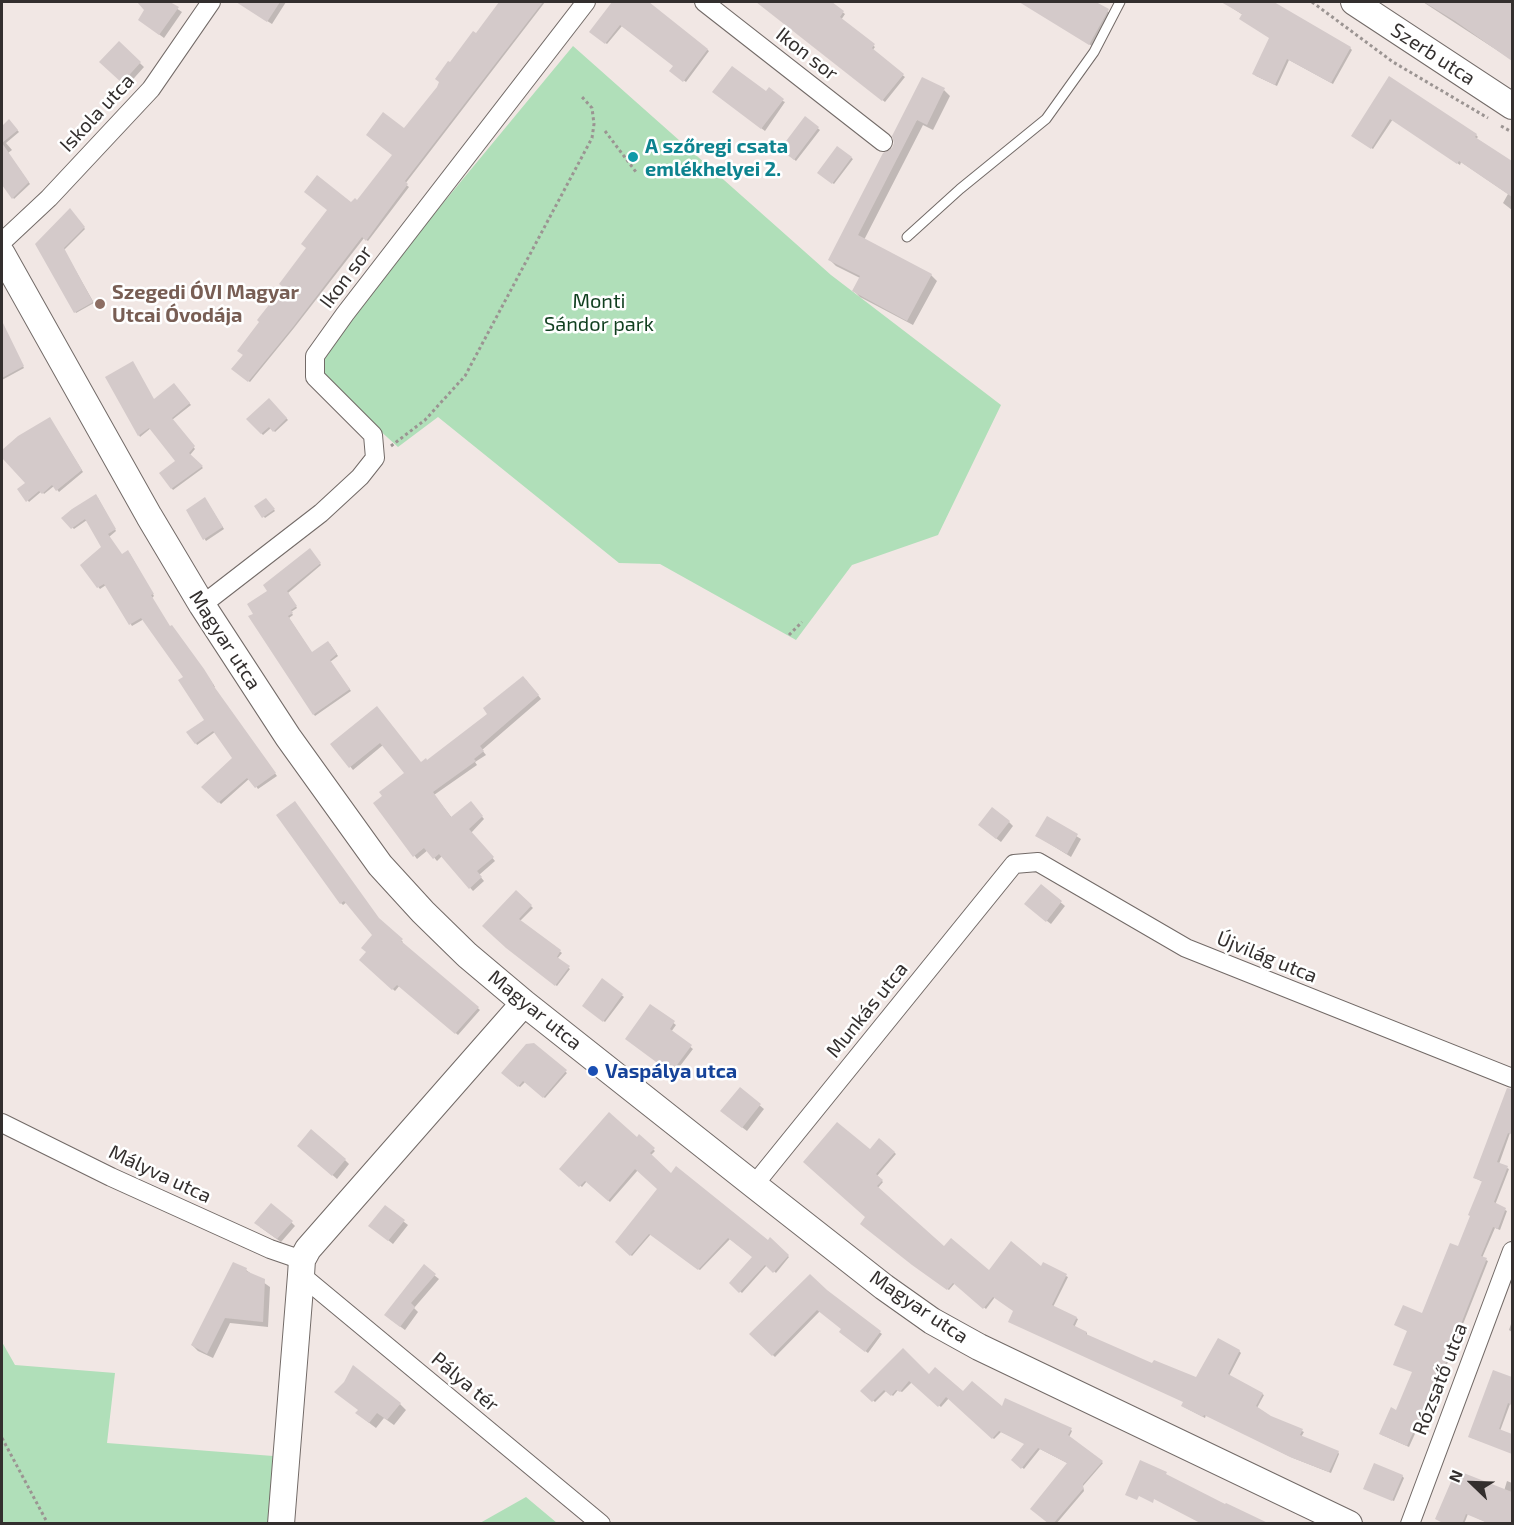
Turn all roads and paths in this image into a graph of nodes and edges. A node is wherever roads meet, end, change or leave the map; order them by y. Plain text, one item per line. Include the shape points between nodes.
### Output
1 (211, 2) edge
2 (586, 2) edge
3 (704, 2) edge
4 (1120, 2) edge
5 (1312, 2) edge
6 (1354, 2) edge
7 (582, 97) dead end
8 (1512, 106) edge
9 (605, 131) dead end
10 (1512, 132) edge
11 (883, 142) dead end
12 (636, 172) dead end
13 (907, 237) dead end
14 (2, 242) edge
15 (2, 254) edge
16 (375, 458) junction
17 (202, 605) junction
18 (802, 622) dead end
19 (789, 635) dead end
20 (1014, 864) joint
21 (524, 1003) junction
22 (1512, 1078) edge
23 (2, 1123) edge
24 (754, 1185) junction
25 (1512, 1251) edge
26 (302, 1267) junction
27 (2, 1438) edge
28 (48, 1524) edge
29 (281, 1524) edge
30 (601, 1524) edge
31 (1349, 1524) edge
32 (1410, 1524) edge

1 - 14 street, Iskola utca via 152,89
2 - 16 street, Ikon sor via 315,356 315,377 373,435
3 - 11 street, Ikon sor
4 - 13 lane via 1094,52 1046,119
5 - 10 path via 1393,62
6 - 8 street, Szerb utca
7 - 16 path via 592,108 592,138 465,376 425,420
9 - 12 path
15 - 17 street, Magyar utca
16 - 17 street via 321,513
17 - 21 street, Magyar utca via 380,865 467,955
18 - 19 path
20 - 22 street, Újvilág utca via 1038,862 1186,948
20 - 24 street, Munkás utca
21 - 24 street, Magyar utca
21 - 26 street via 308,1249
23 - 26 street, Mályva utca
24 - 31 street, Magyar utca via 932,1321
25 - 32 street, Rózsatő utca
26 - 29 street
26 - 30 street, Pálya tér
27 - 28 path

